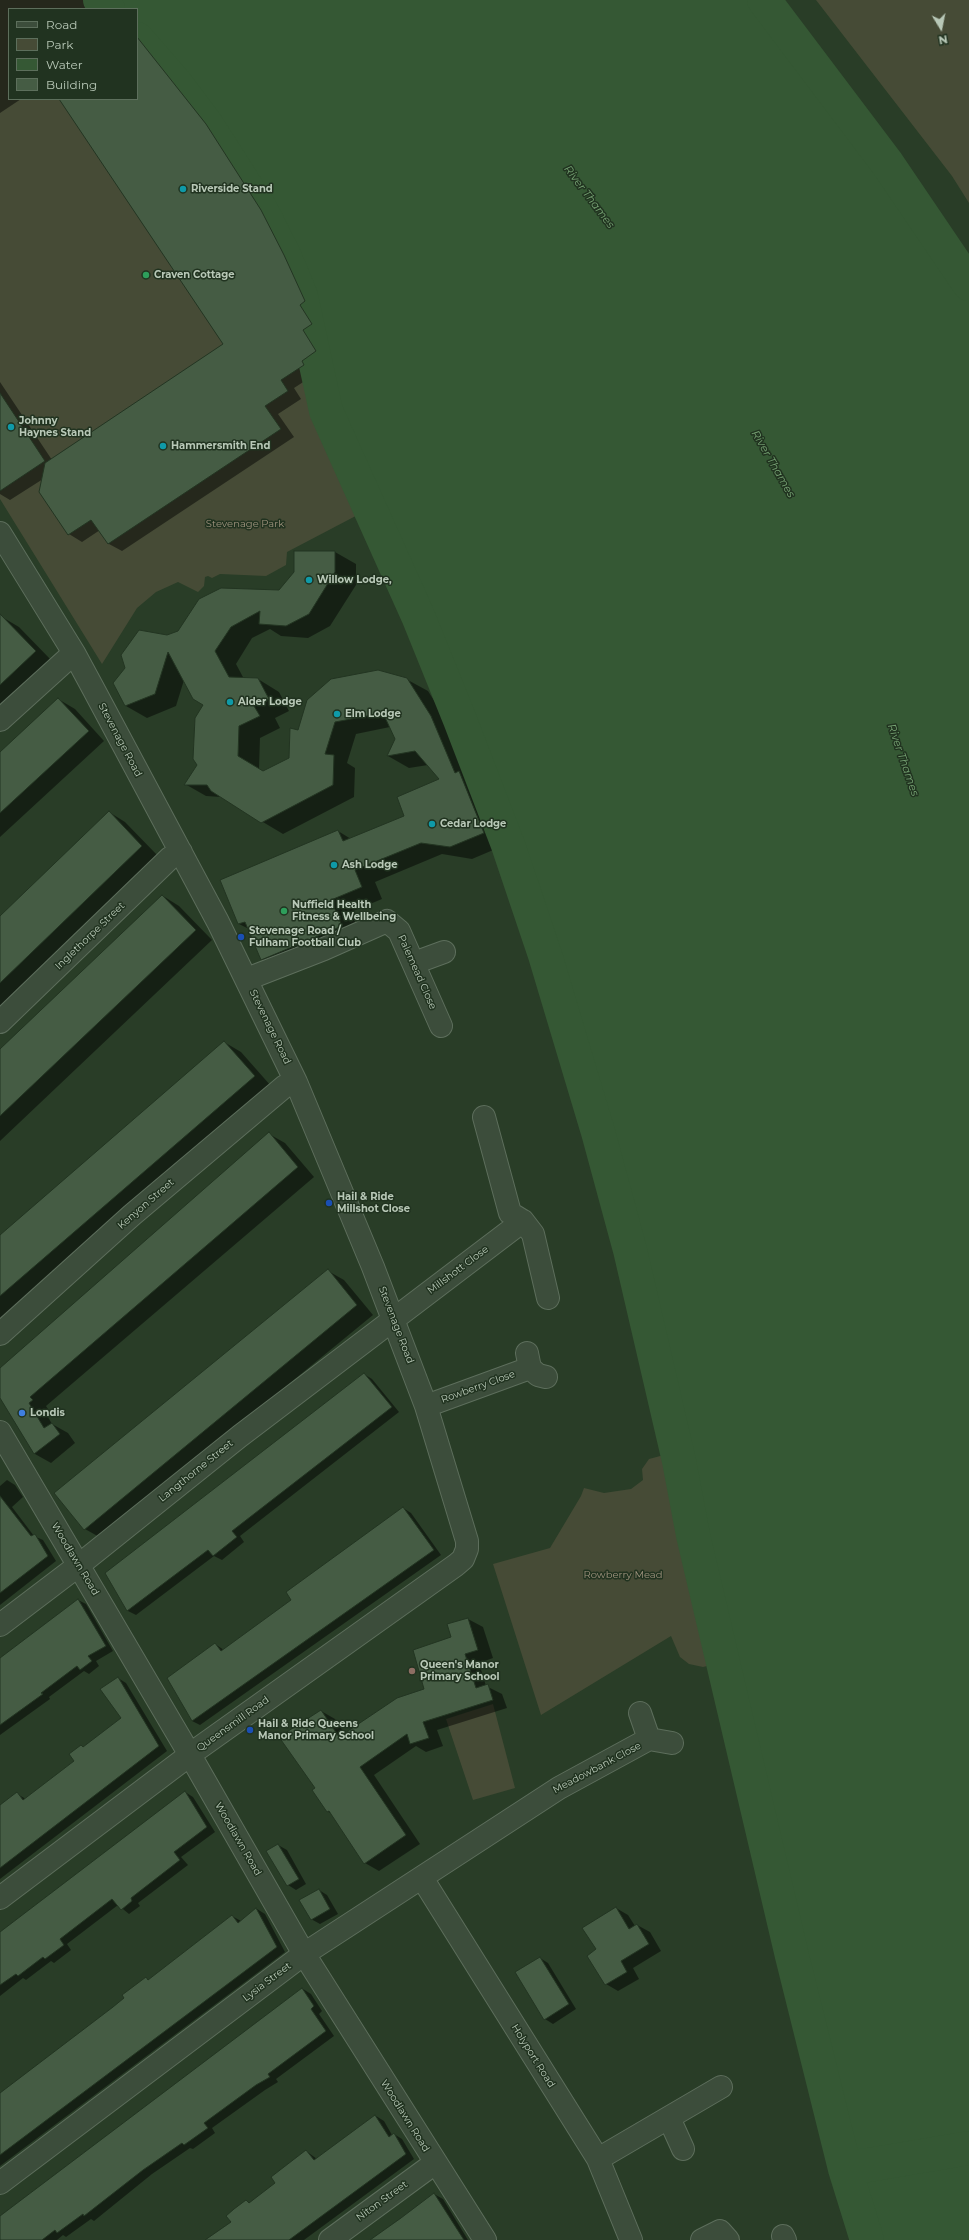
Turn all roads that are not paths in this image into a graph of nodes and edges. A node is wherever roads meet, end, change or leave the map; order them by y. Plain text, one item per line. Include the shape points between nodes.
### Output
1 (0, 533) edge
2 (74, 653) junction
3 (0, 720) edge
4 (181, 852) junction
5 (444, 952) dead end
6 (414, 963) junction
7 (247, 980) junction
8 (0, 1022) edge
9 (441, 1026) dead end
10 (296, 1082) junction
11 (484, 1117) dead end
12 (523, 1221) junction
13 (548, 1298) dead end
14 (393, 1319) junction
15 (0, 1334) edge
16 (535, 1366) dead end
17 (426, 1406) junction
18 (0, 1432) edge
19 (467, 1553) joint
20 (79, 1565) junction
21 (0, 1625) edge
22 (640, 1713) dead end
23 (649, 1739) junction
24 (672, 1743) dead end
25 (190, 1755) junction
26 (545, 1796) joint
27 (422, 1878) junction
28 (0, 1898) edge
29 (304, 1954) junction
30 (721, 2087) dead end
31 (669, 2118) junction
32 (683, 2149) dead end
33 (598, 2159) junction
34 (435, 2163) junction
35 (0, 2183) edge
36 (330, 2240) edge
37 (485, 2240) edge
38 (631, 2240) edge
39 (702, 2240) edge
40 (728, 2240) edge

1 - 2 street, Stevenage Road
2 - 3 street
2 - 4 street, Stevenage Road
4 - 7 street, Stevenage Road
4 - 8 street, Inglethorpe Street via 170,858
5 - 6 street
6 - 7 street, Palemead Close via 399,931 387,921
6 - 9 street, Palemead Close
7 - 10 street, Stevenage Road
10 - 14 street, Stevenage Road
10 - 15 street, Kenyon Street via 285,1086 144,1205
11 - 12 street via 510,1213
12 - 13 street via 533,1234
12 - 14 street, Millshott Close
14 - 17 street, Stevenage Road
14 - 20 street, Langthorne Street via 240,1436
16 - 17 street, Rowberry Close
17 - 19 street, Stevenage Road via 467,1541
18 - 20 street, Woodlawn Road
19 - 25 street, Queensmill Road via 456,1565
20 - 21 street, Langthorne Street
20 - 25 street, Woodlawn Road
22 - 23 street, Meadowbank Close
23 - 24 street, Meadowbank Close
23 - 26 street, Meadowbank Close
25 - 28 street, Queensmill Road
25 - 29 street, Woodlawn Road
26 - 27 street, Lysia Street
27 - 29 street, Lysia Street
27 - 33 street, Holyport Road
29 - 34 street, Woodlawn Road
29 - 35 street, Lysia Street
30 - 31 street
31 - 32 street
31 - 33 street
33 - 38 street, Holyport Road
34 - 36 street, Niton Street
34 - 37 street, Woodlawn Road
39 - 40 street via 720,2231

